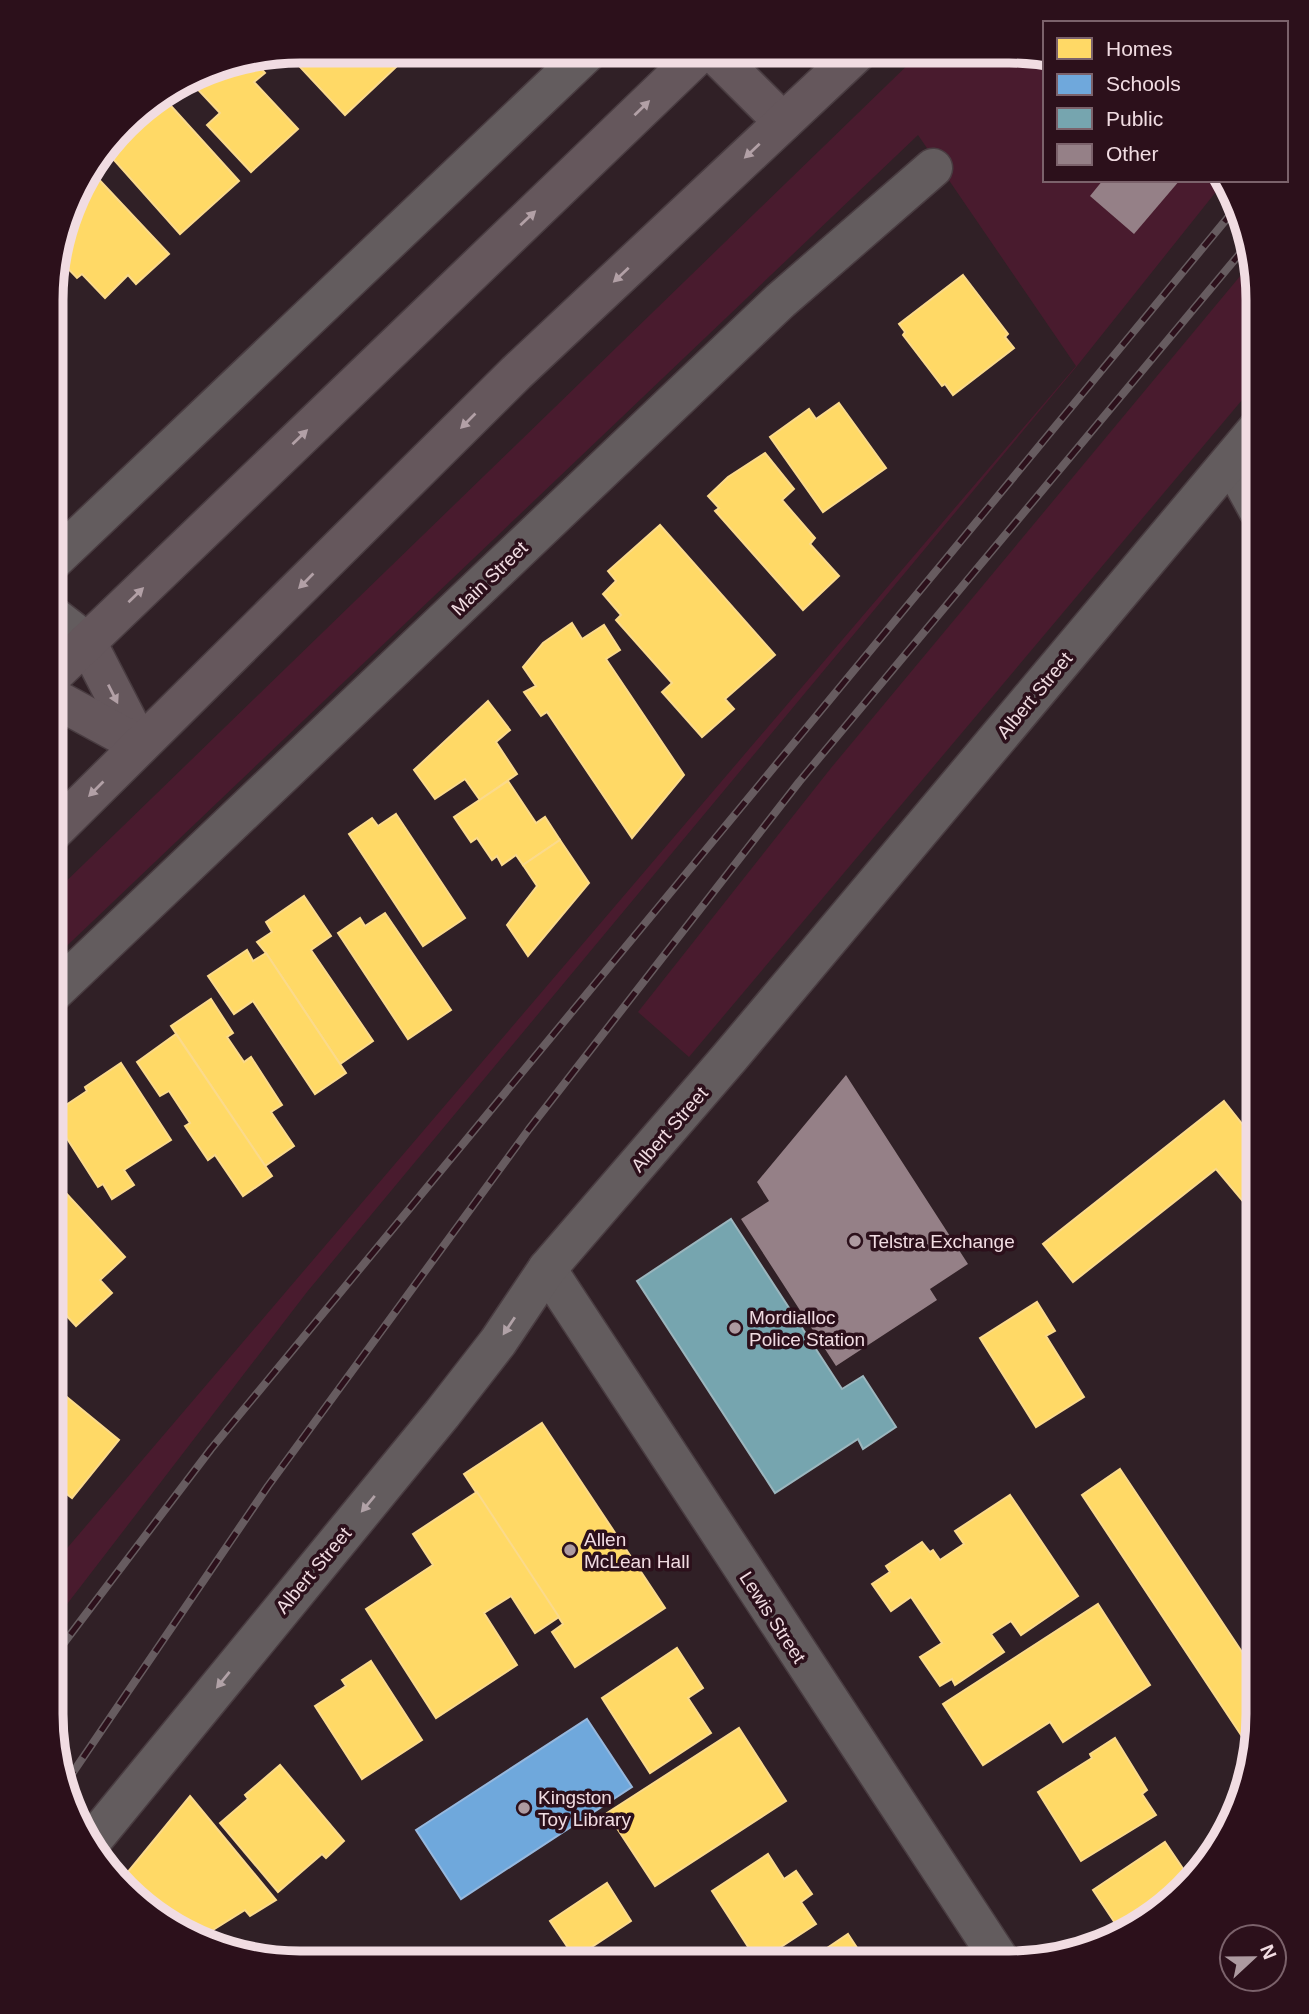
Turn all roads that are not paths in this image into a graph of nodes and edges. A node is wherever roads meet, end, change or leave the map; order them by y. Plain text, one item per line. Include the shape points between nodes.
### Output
1 (576, 63) edge
2 (690, 63) edge
3 (724, 63) edge
4 (846, 63) edge
5 (783, 122) junction
6 (933, 168) dead end
7 (1246, 443) edge
8 (1231, 461) junction
9 (1246, 488) edge
10 (63, 552) edge
11 (63, 623) edge
12 (87, 642) junction
13 (63, 665) edge
14 (63, 703) edge
15 (140, 745) junction
16 (63, 822) edge
17 (63, 984) edge
18 (547, 1269) junction
19 (97, 1835) edge
20 (994, 1951) edge

1 - 10 street
12 -> 2 highway
3 - 5 highway
4 - 5 highway
5 -> 15 highway via 516,373
6 - 17 street, Main Street via 780,301
7 - 8 street, Albert Street
8 - 9 street
8 - 18 street, Albert Street
11 - 12 street
12 - 13 highway
12 -> 15 highway
14 - 15 highway
15 -> 16 highway
18 -> 19 street, Albert Street via 442,1414
18 - 20 street, Lewis Street

